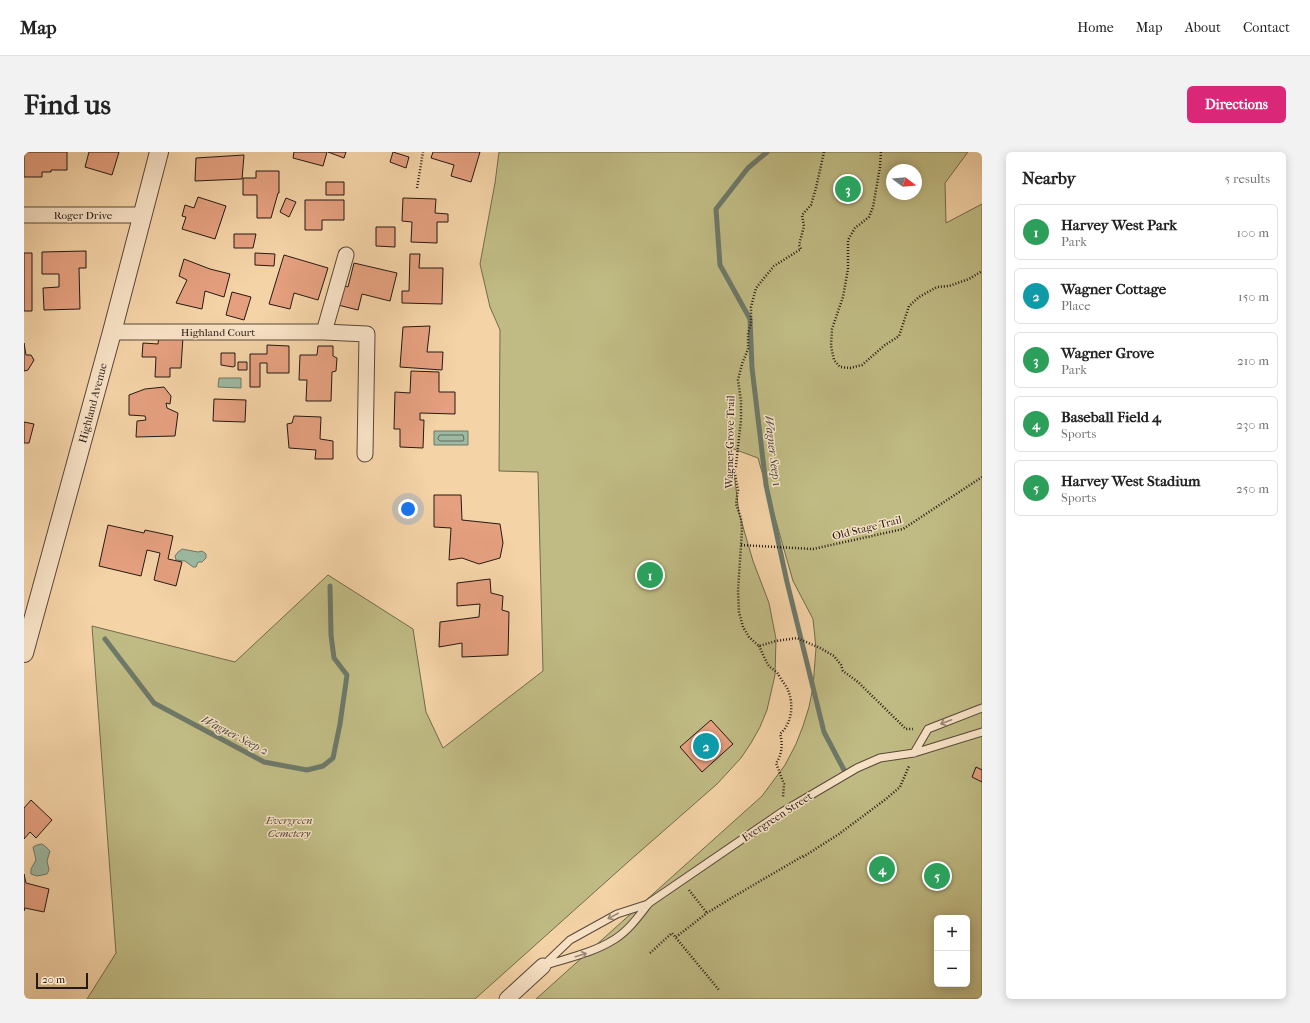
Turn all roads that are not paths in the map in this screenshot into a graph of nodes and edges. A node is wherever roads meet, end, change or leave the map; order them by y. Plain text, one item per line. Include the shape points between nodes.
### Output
1 (159, 152) edge
2 (24, 215) edge
3 (142, 215) junction
4 (346, 255) dead end
5 (112, 332) junction
6 (324, 332) junction
7 (365, 454) dead end
8 (24, 653) edge
9 (982, 708) edge
10 (982, 732) edge
11 (914, 753) junction
12 (649, 903) junction
13 (544, 966) junction
14 (506, 999) edge

1 - 3 street, Highland Avenue
2 - 3 street, Roger Drive
3 - 5 street, Highland Avenue
4 - 6 street
5 - 6 street, Highland Court
5 - 8 street, Highland Avenue
6 - 7 street, Highland Court via 367,334
9 -> 11 lane via 928,729
10 - 11 lane, Evergreen Street
11 - 12 lane, Evergreen Street via 880,758 857,768 782,812
12 -> 13 lane, Evergreen Street via 617,914 570,940
13 -> 12 lane, Evergreen Street via 593,951 616,938 635,922
13 - 14 street, Evergreen Street

